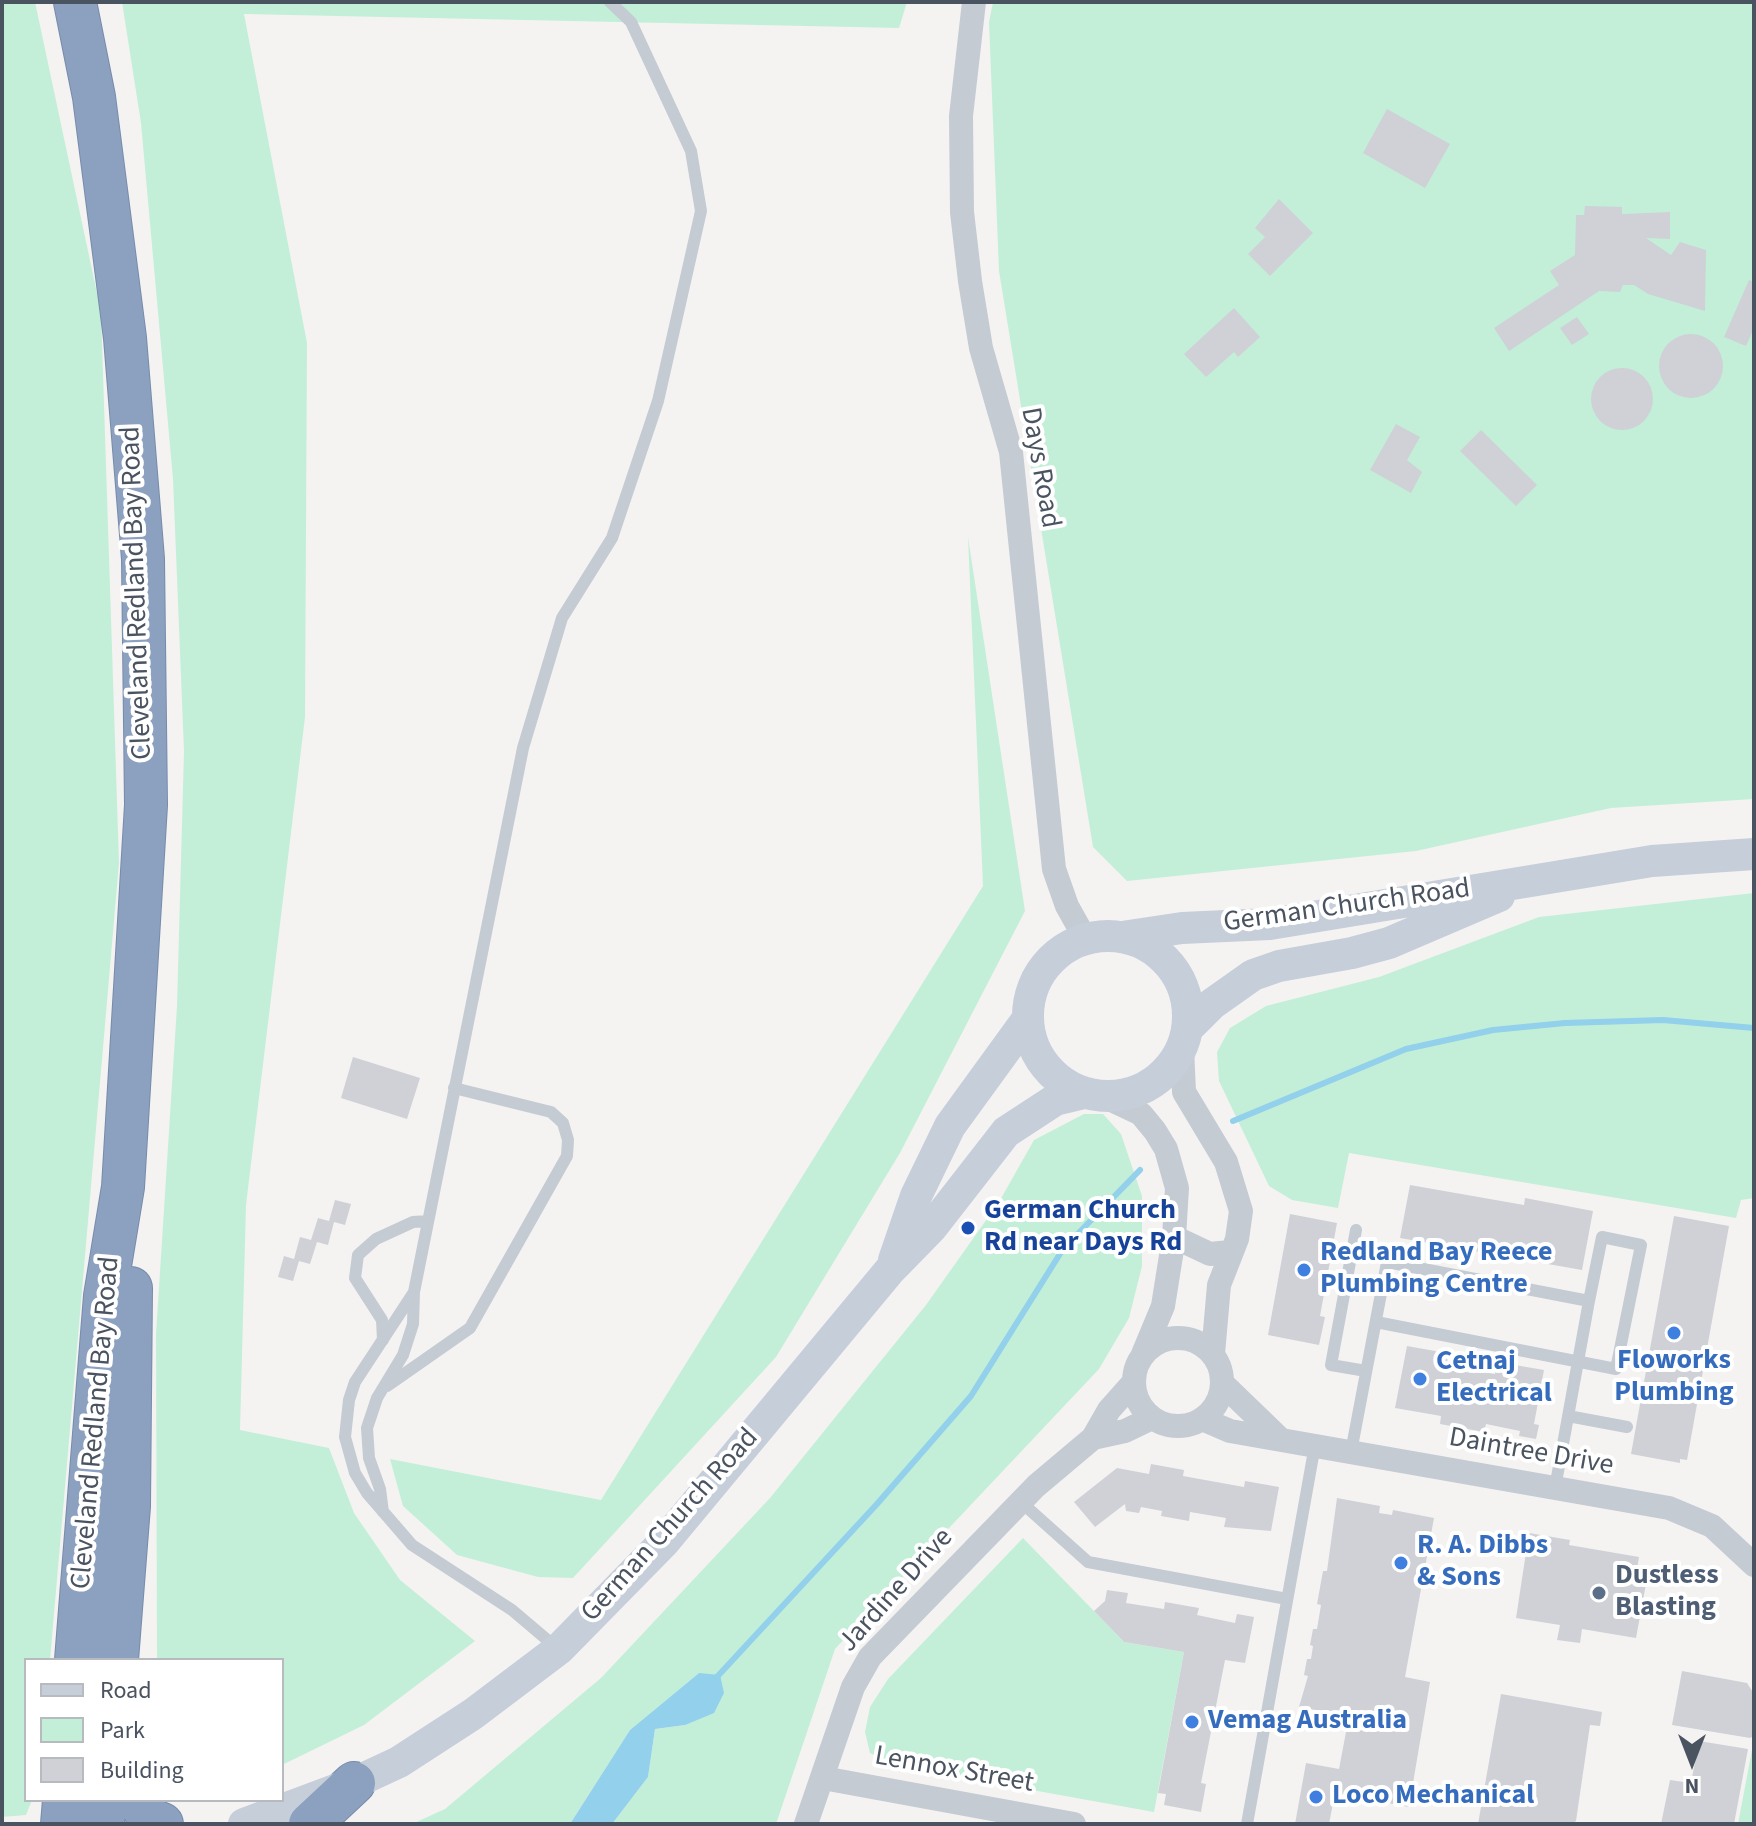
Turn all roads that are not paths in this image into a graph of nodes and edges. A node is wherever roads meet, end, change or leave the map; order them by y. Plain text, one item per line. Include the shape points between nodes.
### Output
1 (75, 2) edge
2 (610, 2) edge
3 (974, 2) edge
4 (1754, 854) edge
5 (1525, 883) junction
6 (1122, 937) junction
7 (1086, 940) junction
8 (1027, 1020) junction
9 (1185, 1038) junction
10 (454, 1088) junction
11 (1094, 1095) junction
12 (123, 1187) junction
13 (428, 1221) junction
14 (1356, 1230) dead end
15 (1174, 1237) junction
16 (1230, 1252) junction
17 (890, 1270) junction
18 (1346, 1281) junction
19 (1382, 1288) junction
20 (414, 1292) junction
21 (1589, 1301) junction
22 (1376, 1322) junction
23 (383, 1340) junction
24 (1143, 1354) junction
25 (1213, 1354) junction
26 (1578, 1361) junction
27 (1366, 1371) junction
28 (1133, 1383) junction
29 (1223, 1384) junction
30 (383, 1388) junction
31 (1568, 1416) junction
32 (1152, 1418) junction
33 (1202, 1419) junction
34 (1627, 1427) dead end
35 (1093, 1438) junction
36 (1280, 1439) junction
37 (1315, 1445) junction
38 (1351, 1452) junction
39 (1555, 1488) junction
40 (1021, 1502) junction
41 (129, 1506) junction
42 (383, 1512) junction
43 (1754, 1565) edge
44 (1287, 1599) junction
45 (559, 1649) junction
46 (76, 1658) edge
47 (117, 1658) edge
48 (129, 1658) edge
49 (823, 1778) junction
50 (354, 1783) junction
51 (105, 1802) edge
52 (138, 1802) edge
53 (103, 1824) edge
54 (162, 1824) edge
55 (244, 1824) edge
56 (310, 1824) edge
57 (806, 1824) edge
58 (1074, 1824) edge
59 (1247, 1824) edge

1 - 12 highway, Cleveland Redland Bay Road via 94,97 125,338 143,559 146,805
2 - 10 lane via 631,22 691,151 701,211 653,415 612,538 562,618 523,748
3 - 7 street, Days Road via 961,116 962,212 970,281 981,348 1011,452 1054,869
4 - 5 street, German Church Road via 1652,861
5 - 6 street, German Church Road via 1270,924
5 - 9 street, German Church Road via 1389,943 1253,975 1212,1004
6 - 7 street
6 - 9 street via 1165,960 1180,980 1187,1004
7 - 8 street via 1062,951 1043,970 1031,994
8 - 11 street via 1044,1065 1062,1082
8 - 17 street, German Church Road via 950,1126 916,1196
9 - 11 street via 1169,1069 1150,1085 1127,1094
9 - 16 street via 1184,1092 1234,1181 1241,1211
10 - 13 lane
10 - 30 lane via 551,1112 563,1123 567,1156 470,1328
11 - 15 street via 1141,1114 1166,1149 1177,1188
11 - 17 street, German Church Road via 1055,1100 1006,1132 932,1227
12 - 41 highway, Cleveland Redland Bay Road via 132,1302
12 - 46 highway, Cleveland Redland Bay Road via 105,1296
13 - 20 lane
13 - 23 lane via 376,1239 358,1255 355,1278 382,1320
14 - 18 lane
15 - 16 street via 1210,1254
15 - 24 street via 1163,1306
16 - 25 street via 1219,1285
17 - 45 street, German Church Road via 664,1542
18 - 19 lane
18 - 27 lane via 1331,1365
19 - 21 lane via 1387,1262
19 - 22 lane
20 - 23 lane
20 - 30 lane via 409,1337
21 - 26 lane
21 - 26 lane via 1602,1237 1641,1245 1616,1369
22 - 26 lane
22 - 27 lane
23 - 42 lane via 355,1382 345,1421 355,1473
24 - 25 street via 1178,1337
24 - 28 street
25 - 29 street
26 - 31 lane
27 - 38 lane
28 - 32 street via 1142,1409
28 - 35 street
29 - 33 street via 1220,1398
29 - 36 street
30 - 42 lane via 371,1414 367,1443
31 - 34 lane
31 - 39 lane
32 - 33 street via 1177,1426
32 - 35 street
33 - 36 street, Daintree Drive via 1230,1431
35 - 40 street, Jardine Drive
36 - 37 street, Daintree Drive
37 - 38 street, Daintree Drive
37 - 44 lane
38 - 39 street, Daintree Drive
39 - 43 street, Daintree Drive via 1669,1508 1712,1526
40 - 44 lane via 1088,1562
40 - 49 street, Jardine Drive via 870,1657 853,1687
41 - 47 highway, Cleveland Redland Bay Road
41 - 48 highway
42 - 45 lane via 412,1545 512,1610
44 - 59 lane
45 - 50 street, German Church Road via 473,1714 399,1762
49 - 57 street, Jardine Drive
49 - 58 street, Lennox Street
50 - 55 street, German Church Road
50 - 56 highway
51 - 53 highway
52 - 54 highway

